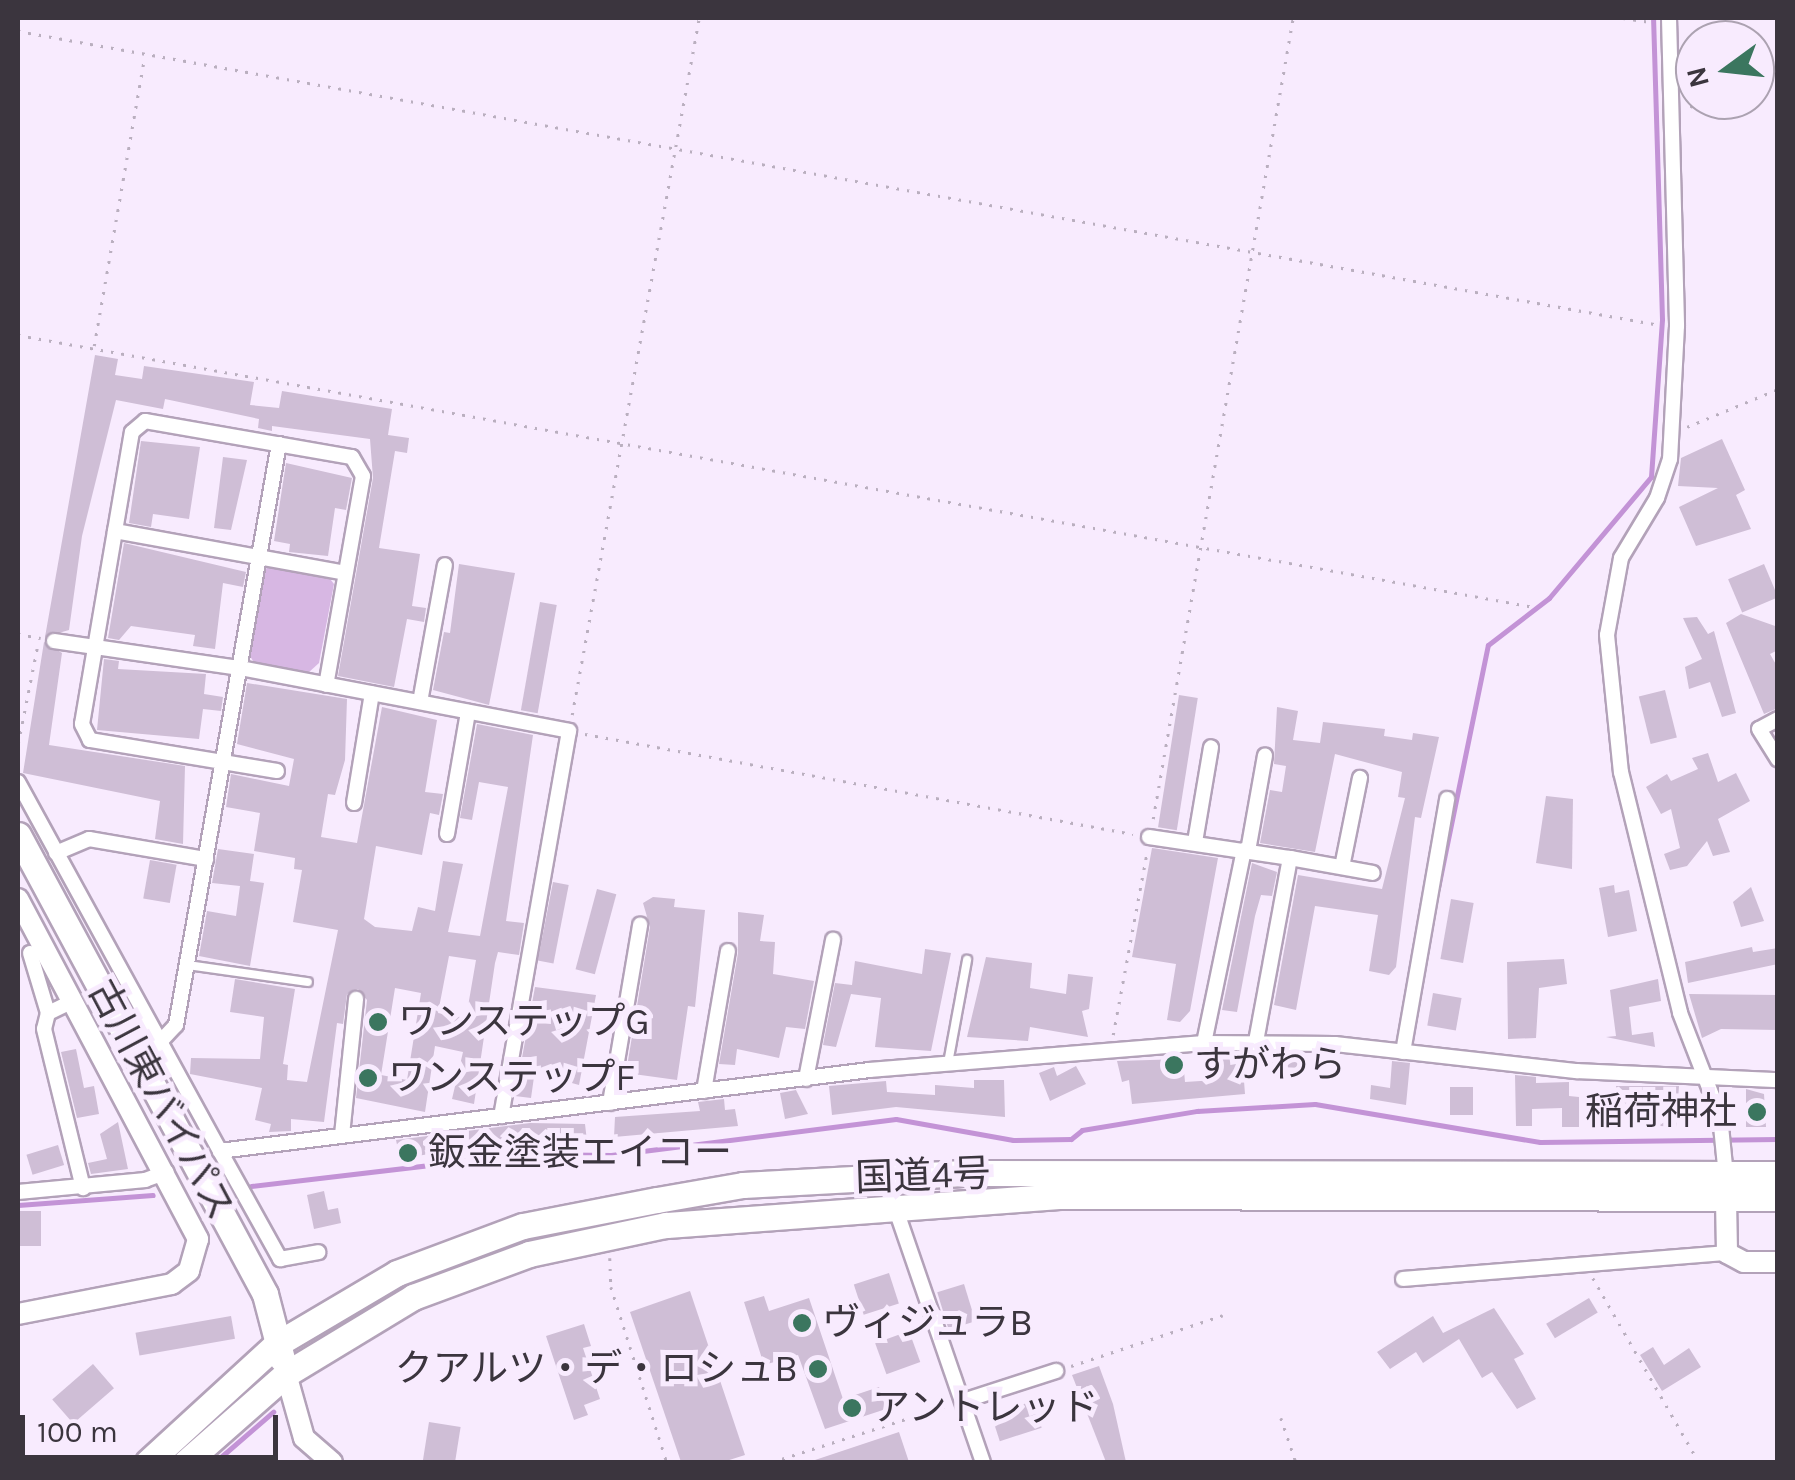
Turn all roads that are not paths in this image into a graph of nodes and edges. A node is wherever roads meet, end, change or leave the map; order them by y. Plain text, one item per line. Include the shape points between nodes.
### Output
1 (1669, 18) edge
2 (279, 444) junction
3 (115, 531) junction
4 (259, 557) junction
5 (444, 565) dead end
6 (346, 572) junction
7 (46, 640) road end
8 (95, 647) junction
9 (240, 668) junction
10 (326, 684) junction
11 (372, 693) junction
12 (420, 702) junction
13 (468, 712) junction
14 (1778, 719) edge
15 (1210, 747) dead end
16 (1266, 756) dead end
17 (1778, 758) edge
18 (223, 761) junction
19 (278, 771) dead end
20 (1360, 778) dead end
21 (18, 782) edge
22 (1448, 799) dead end
23 (354, 803) dead end
24 (447, 834) dead end
25 (18, 835) edge
26 (1150, 836) road end
27 (1196, 842) junction
28 (1246, 851) junction
29 (56, 852) junction
30 (1290, 858) junction
31 (206, 860) junction
32 (1342, 867) junction
33 (1373, 873) dead end
34 (18, 899) edge
35 (640, 925) dead end
36 (834, 940) dead end
37 (728, 950) dead end
38 (30, 953) dead end
39 (967, 960) dead end
40 (188, 965) junction
41 (308, 982) dead end
42 (356, 999) dead end
43 (73, 1000) junction
44 (48, 1013) junction
45 (160, 1042) junction
46 (1256, 1042) junction
47 (1204, 1043) junction
48 (1403, 1052) junction
49 (948, 1063) junction
50 (806, 1078) junction
51 (1709, 1079) junction
52 (1778, 1080) edge
53 (704, 1092) junction
54 (610, 1103) junction
55 (500, 1116) junction
56 (342, 1134) junction
57 (220, 1151) junction
58 (166, 1172) junction
59 (1778, 1174) edge
60 (83, 1188) junction
61 (1726, 1188) junction
62 (18, 1192) edge
63 (1778, 1198) edge
64 (894, 1204) junction
65 (318, 1252) dead end
66 (1728, 1252) junction
67 (1778, 1262) edge
68 (1403, 1279) dead end
69 (18, 1314) edge
70 (277, 1344) junction
71 (1056, 1371) road end
72 (286, 1374) junction
73 (963, 1400) junction
74 (148, 1462) edge
75 (186, 1462) edge
76 (332, 1462) edge
77 (983, 1462) edge

1 - 51 street via 1678,326 1672,433 1665,478 1612,591 1612,727 1680,1013
2 - 3 street via 145,421 132,432
2 - 4 street
2 - 6 street via 352,457 358,466 362,476
3 - 4 street
3 - 8 street
4 - 6 street
4 - 9 street
5 - 12 street
6 - 10 street
7 - 8 street
8 - 9 street
8 - 18 street via 82,724 90,740
9 - 10 street
9 - 18 street
10 - 11 street
11 - 12 street
11 - 23 street
12 - 13 street
13 - 24 street
13 - 55 street via 570,731
14 - 17 street via 1759,729
15 - 27 street
16 - 28 street
18 - 19 street
18 - 31 street
20 - 32 street
21 - 29 street
22 - 48 street
25 - 70 highway, 古川東バイパス via 265,1294
26 - 27 street
27 - 28 street
28 - 30 street
28 - 47 street
29 - 31 street via 89,839
29 - 45 street
30 - 32 street
30 - 46 street
31 - 40 street
32 - 33 street
34 - 43 street
35 - 54 street
36 - 50 street
37 - 53 street
38 - 44 street
39 - 49 lane
40 - 41 lane
40 - 45 street via 176,1025
42 - 56 street
43 - 44 street
43 - 58 street
44 - 60 street via 44,1029
45 - 57 street
46 - 47 street
46 - 48 street
47 - 49 street
48 - 51 street
49 - 50 street
50 - 53 street
51 - 52 street
51 - 61 street via 1725,1139
53 - 54 street
54 - 55 street
55 - 56 street
56 - 57 street
57 - 65 street via 280,1259
58 - 60 street
58 - 69 street via 196,1228 197,1250 182,1278
59 - 61 highway, 国道4号
60 - 62 street
61 - 63 highway, 国道4号
61 - 64 highway, 国道4号
61 - 66 street
61 - 70 highway, 国道4号 via 1180,1169 743,1185 539,1223 457,1247 335,1306
64 - 72 highway, 国道4号 via 744,1214 608,1237 468,1274 352,1330
64 - 73 street
66 - 67 street via 1744,1262
66 - 68 street
70 - 72 highway, 古川東バイパス
70 - 74 highway, 国道4号
71 - 73 street
72 - 75 highway, 国道4号
72 - 76 street via 304,1438
73 - 77 street

